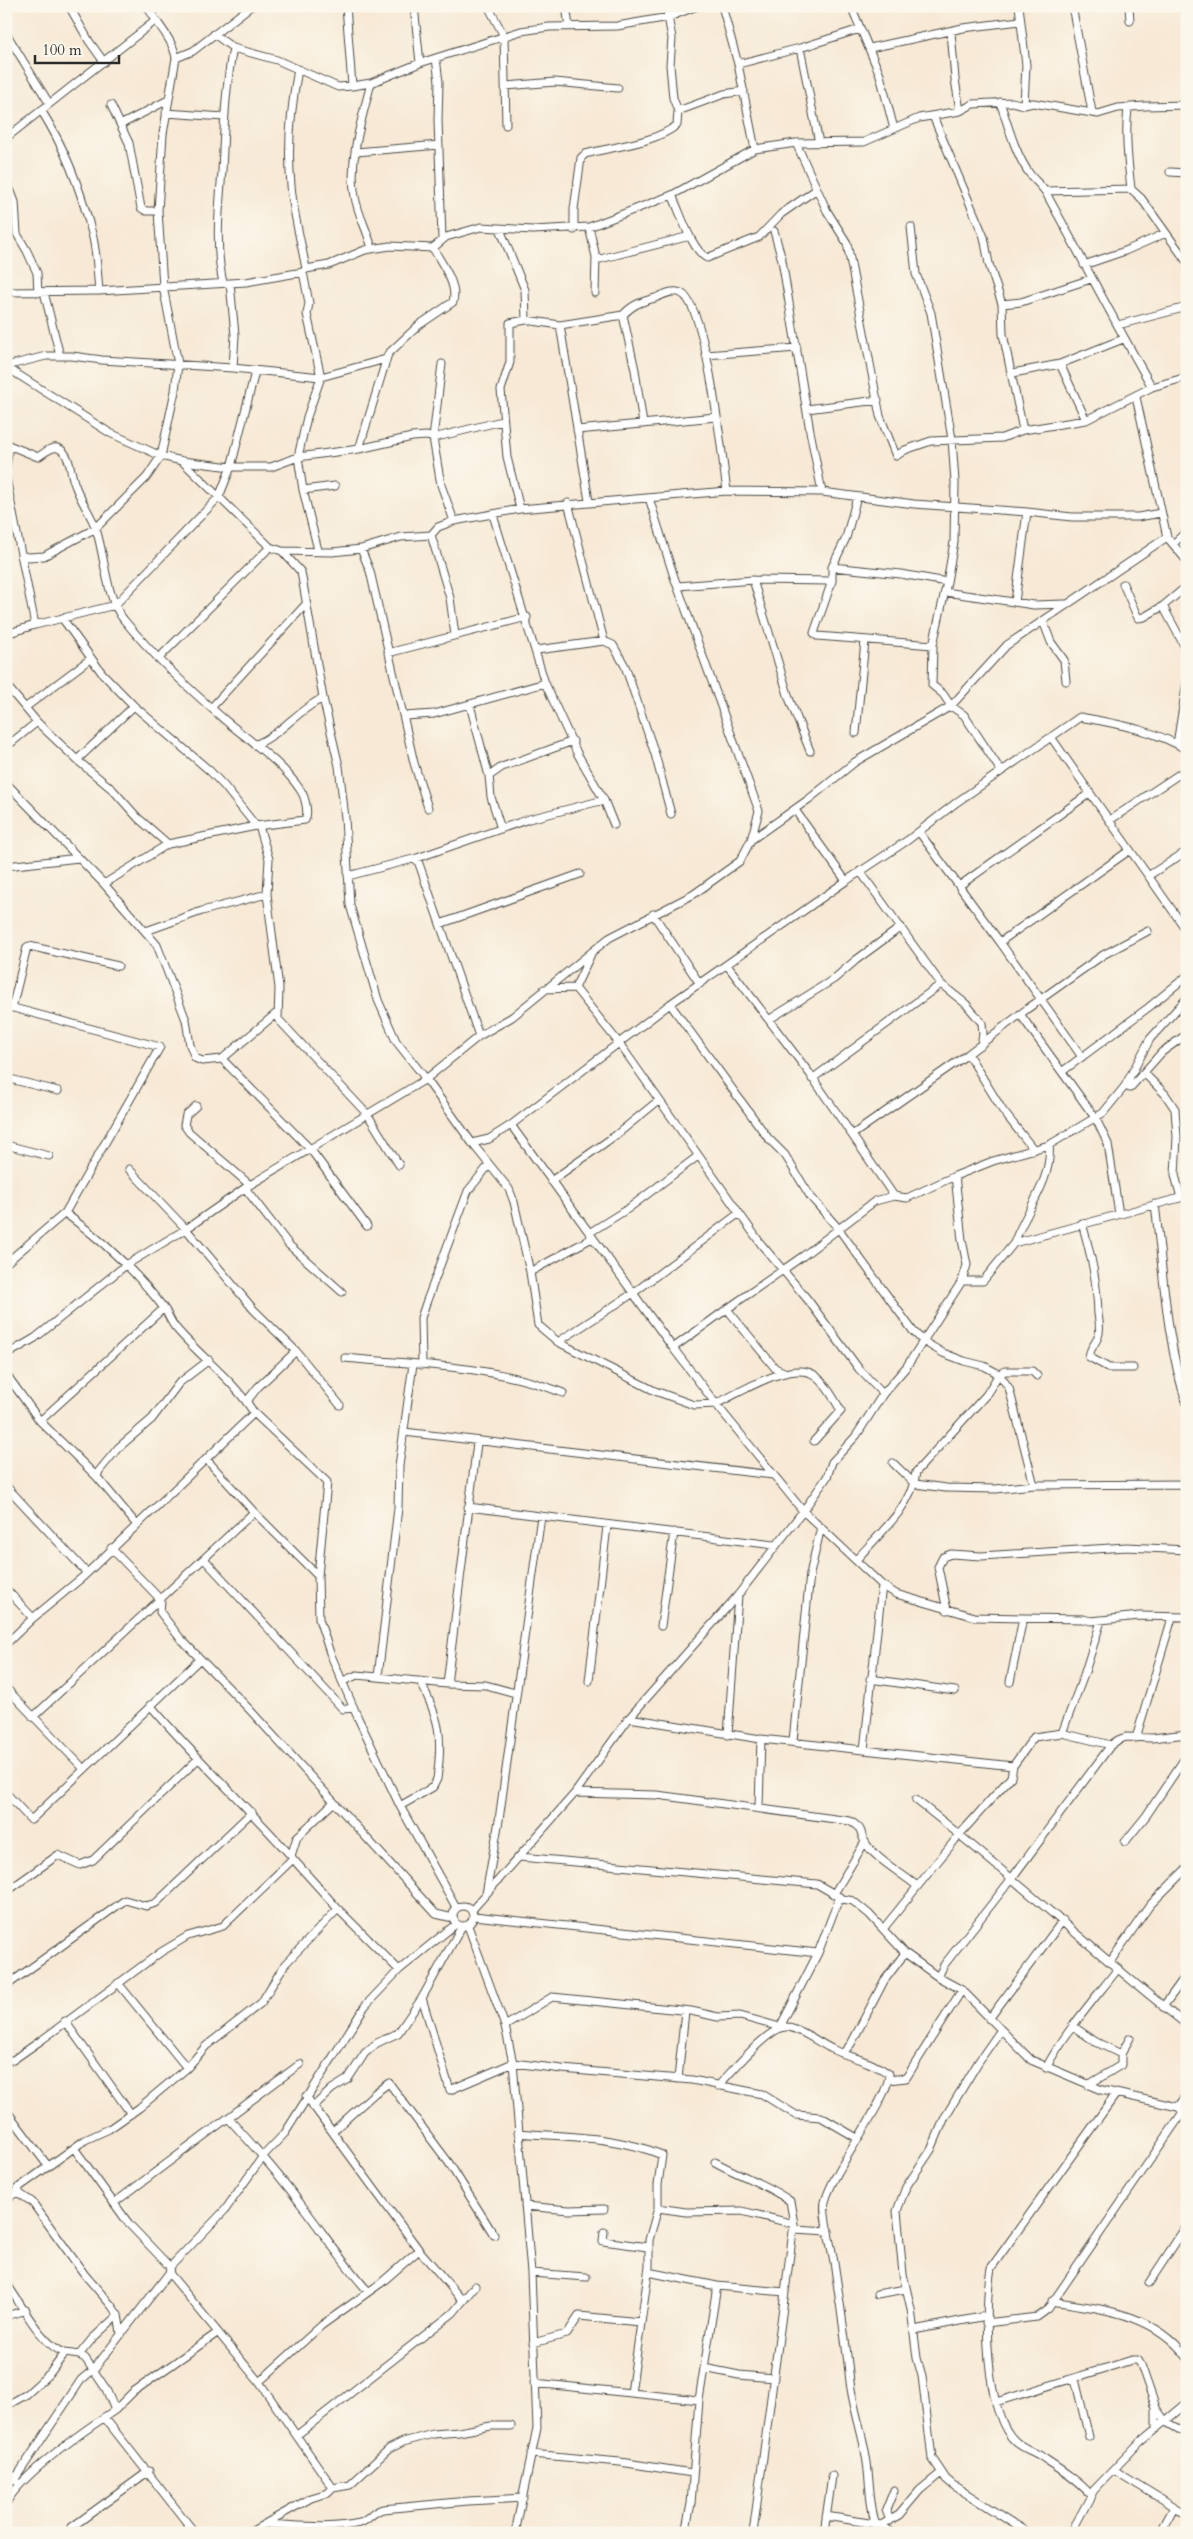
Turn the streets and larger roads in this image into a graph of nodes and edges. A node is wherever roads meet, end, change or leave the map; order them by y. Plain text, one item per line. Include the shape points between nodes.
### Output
1 (69, 6) edge
2 (252, 6) edge
3 (346, 6) edge
4 (414, 6) edge
5 (488, 6) edge
6 (566, 6) edge
7 (666, 6) edge
8 (697, 6) edge
9 (722, 6) edge
10 (851, 6) edge
11 (1019, 6) edge
12 (1072, 6) edge
13 (1129, 6) edge
14 (148, 7) edge
15 (669, 17) junction
16 (1020, 21) junction
17 (1130, 21) dead end
18 (155, 22) junction
19 (569, 26) junction
20 (860, 29) junction
21 (951, 32) junction
22 (6, 33) edge
23 (214, 34) junction
24 (504, 36) junction
25 (232, 48) junction
26 (800, 48) junction
27 (870, 48) junction
28 (176, 58) junction
29 (436, 58) junction
30 (104, 62) junction
31 (420, 63) junction
32 (738, 64) junction
33 (298, 69) junction
34 (371, 83) junction
35 (352, 86) junction
36 (506, 86) junction
37 (618, 88) dead end
38 (744, 91) junction
39 (168, 100) junction
40 (1000, 102) junction
41 (50, 103) junction
42 (111, 105) dead end
43 (1024, 105) junction
44 (1187, 105) edge
45 (1128, 108) junction
46 (40, 110) junction
47 (678, 111) junction
48 (960, 111) junction
49 (1092, 112) junction
50 (166, 114) junction
51 (933, 116) junction
52 (224, 117) junction
53 (122, 124) junction
54 (506, 125) dead end
55 (894, 129) junction
56 (6, 138) edge
57 (796, 143) junction
58 (819, 143) junction
59 (439, 145) junction
60 (755, 149) junction
61 (356, 152) junction
62 (1170, 172) dead end
63 (1187, 173) edge
64 (6, 178) edge
65 (817, 189) junction
66 (1131, 190) junction
67 (1045, 191) junction
68 (672, 195) junction
69 (158, 211) junction
70 (589, 227) junction
71 (911, 227) dead end
72 (500, 229) junction
73 (574, 230) junction
74 (774, 231) dead end
75 (1166, 233) junction
76 (690, 236) junction
77 (442, 239) junction
78 (433, 248) junction
79 (372, 249) junction
80 (596, 257) junction
81 (1187, 262) edge
82 (1084, 265) junction
83 (305, 271) junction
84 (1091, 279) junction
85 (226, 283) junction
86 (163, 286) junction
87 (99, 291) junction
88 (6, 292) edge
89 (41, 292) junction
90 (596, 293) dead end
91 (1002, 304) junction
92 (1187, 307) edge
93 (623, 316) junction
94 (526, 320) junction
95 (560, 325) junction
96 (1118, 325) junction
97 (1124, 339) junction
98 (797, 348) junction
99 (706, 355) junction
100 (60, 356) junction
101 (386, 360) junction
102 (178, 364) junction
103 (442, 364) dead end
104 (1060, 364) junction
105 (6, 367) edge
106 (233, 368) junction
107 (255, 372) junction
108 (1013, 373) junction
109 (321, 377) junction
110 (1187, 378) edge
111 (1152, 387) junction
112 (1136, 397) junction
113 (878, 400) junction
114 (807, 409) junction
115 (716, 417) junction
116 (1086, 420) junction
117 (502, 421) junction
118 (644, 424) junction
119 (576, 430) junction
120 (1023, 430) junction
121 (433, 438) junction
122 (952, 438) junction
123 (8, 444) edge
124 (359, 449) junction
125 (161, 456) junction
126 (298, 457) junction
127 (182, 461) junction
128 (6, 467) edge
129 (231, 467) junction
130 (6, 478) edge
131 (335, 486) dead end
132 (303, 490) junction
133 (726, 491) junction
134 (822, 492) junction
135 (219, 497) junction
136 (857, 497) junction
137 (649, 498) junction
138 (589, 501) junction
139 (568, 503) junction
140 (955, 506) junction
141 (520, 509) junction
142 (1027, 512) junction
143 (1161, 513) junction
144 (494, 515) junction
145 (454, 521) junction
146 (96, 528) junction
147 (1187, 531) edge
148 (431, 534) junction
149 (1167, 537) junction
150 (1173, 544) junction
151 (270, 547) junction
152 (361, 549) junction
153 (282, 550) junction
154 (318, 550) junction
155 (21, 555) junction
156 (1187, 561) edge
157 (832, 567) junction
158 (753, 580) junction
159 (832, 581) junction
160 (946, 582) junction
161 (1123, 584) dead end
162 (678, 586) junction
163 (1187, 586) edge
164 (945, 592) junction
165 (1015, 602) junction
166 (306, 604) junction
167 (1065, 604) junction
168 (115, 605) junction
169 (1163, 606) junction
170 (527, 617) junction
171 (62, 618) junction
172 (1043, 621) junction
173 (34, 625) junction
174 (6, 634) edge
175 (455, 635) junction
176 (604, 640) junction
177 (865, 641) junction
178 (933, 645) junction
179 (537, 650) junction
180 (1187, 650) edge
181 (388, 652) junction
182 (158, 658) junction
183 (90, 659) junction
184 (1066, 681) dead end
185 (1187, 682) edge
186 (545, 683) junction
187 (6, 685) edge
188 (323, 698) junction
189 (470, 705) junction
190 (134, 706) junction
191 (951, 706) junction
192 (26, 707) junction
193 (211, 708) junction
194 (405, 716) junction
195 (37, 722) junction
196 (856, 733) dead end
197 (1051, 737) junction
198 (573, 741) junction
199 (1177, 744) junction
200 (255, 746) junction
201 (6, 748) edge
202 (1187, 750) edge
203 (810, 751) dead end
204 (77, 760) junction
205 (1187, 769) edge
206 (1001, 771) junction
207 (489, 776) junction
208 (6, 783) edge
209 (1090, 793) junction
210 (604, 800) junction
211 (428, 808) dead end
212 (795, 810) junction
213 (671, 814) dead end
214 (1110, 820) junction
215 (258, 826) junction
216 (614, 826) dead end
217 (501, 829) junction
218 (919, 832) junction
219 (751, 840) junction
220 (168, 844) junction
221 (1130, 850) junction
222 (1187, 851) edge
223 (79, 858) junction
224 (418, 858) junction
225 (6, 866) edge
226 (860, 871) junction
227 (580, 874) dead end
228 (348, 876) junction
229 (1148, 876) junction
230 (846, 881) junction
231 (104, 884) junction
232 (959, 886) junction
233 (267, 894) junction
234 (653, 914) junction
235 (440, 924) junction
236 (901, 927) junction
237 (1187, 930) edge
238 (146, 931) junction
239 (1148, 931) dead end
240 (1000, 942) junction
241 (592, 952) junction
242 (727, 965) junction
243 (118, 966) dead end
244 (1187, 976) edge
245 (700, 984) junction
246 (941, 984) junction
247 (575, 988) junction
248 (544, 989) junction
249 (1187, 998) edge
250 (1041, 1000) junction
251 (670, 1004) junction
252 (9, 1007) edge
253 (278, 1012) junction
254 (1020, 1014) junction
255 (770, 1019) junction
256 (1187, 1034) edge
257 (479, 1036) junction
258 (619, 1043) junction
259 (981, 1044) junction
260 (968, 1054) junction
261 (1082, 1057) junction
262 (222, 1059) junction
263 (1063, 1071) junction
264 (1144, 1073) junction
265 (6, 1078) edge
266 (426, 1079) junction
267 (812, 1079) junction
268 (1126, 1086) junction
269 (58, 1092) dead end
270 (658, 1101) junction
271 (196, 1106) dead end
272 (368, 1115) junction
273 (1096, 1119) junction
274 (511, 1125) junction
275 (852, 1135) junction
276 (472, 1143) junction
277 (6, 1145) edge
278 (1049, 1146) junction
279 (311, 1150) junction
280 (1034, 1150) junction
281 (50, 1156) dead end
282 (698, 1156) junction
283 (399, 1165) dead end
284 (489, 1165) junction
285 (129, 1169) dead end
286 (955, 1176) junction
287 (551, 1181) junction
288 (247, 1186) junction
289 (894, 1196) junction
290 (1184, 1197) edge
291 (1155, 1204) junction
292 (65, 1213) junction
293 (738, 1214) junction
294 (1119, 1214) junction
295 (1082, 1223) junction
296 (367, 1226) dead end
297 (838, 1228) junction
298 (186, 1229) junction
299 (590, 1236) junction
300 (1014, 1243) junction
301 (8, 1260) edge
302 (126, 1265) junction
303 (782, 1270) junction
304 (530, 1272) junction
305 (962, 1281) junction
306 (342, 1292) dead end
307 (632, 1294) junction
308 (164, 1308) junction
309 (727, 1309) junction
310 (923, 1341) junction
311 (558, 1342) junction
312 (673, 1348) junction
313 (296, 1351) junction
314 (6, 1356) edge
315 (346, 1358) dead end
316 (209, 1360) junction
317 (412, 1364) junction
318 (422, 1365) junction
319 (1133, 1368) dead end
320 (784, 1372) junction
321 (6, 1374) edge
322 (999, 1374) junction
323 (1037, 1376) dead end
324 (563, 1393) dead end
325 (883, 1394) junction
326 (247, 1401) junction
327 (716, 1404) junction
328 (1187, 1404) edge
329 (340, 1405) dead end
330 (254, 1413) junction
331 (40, 1421) junction
332 (404, 1432) junction
333 (814, 1441) dead end
334 (477, 1443) junction
335 (208, 1460) junction
336 (893, 1463) dead end
337 (773, 1475) junction
338 (97, 1476) junction
339 (915, 1484) junction
340 (1034, 1484) junction
341 (1185, 1484) edge
342 (7, 1489) edge
343 (1187, 1493) edge
344 (468, 1507) junction
345 (803, 1511) junction
346 (254, 1512) junction
347 (541, 1516) junction
348 (137, 1525) junction
349 (607, 1526) junction
350 (821, 1527) junction
351 (674, 1532) junction
352 (774, 1546) junction
353 (111, 1548) junction
354 (1187, 1550) edge
355 (204, 1559) junction
356 (856, 1560) junction
357 (87, 1572) junction
358 (318, 1576) junction
359 (882, 1585) junction
360 (6, 1589) edge
361 (738, 1595) junction
362 (161, 1600) junction
363 (947, 1610) junction
364 (1187, 1617) edge
365 (33, 1618) junction
366 (1023, 1618) junction
367 (1172, 1618) junction
368 (1101, 1621) junction
369 (662, 1626) dead end
370 (6, 1644) edge
371 (200, 1659) junction
372 (378, 1677) junction
373 (870, 1679) junction
374 (589, 1680) dead end
375 (342, 1681) junction
376 (420, 1681) junction
377 (1010, 1682) dead end
378 (447, 1684) junction
379 (6, 1688) edge
380 (955, 1691) dead end
381 (515, 1694) junction
382 (150, 1705) junction
383 (354, 1708) junction
384 (33, 1717) junction
385 (628, 1718) junction
386 (1062, 1733) junction
387 (1187, 1734) edge
388 (728, 1735) junction
389 (1136, 1738) junction
390 (762, 1739) junction
391 (792, 1741) junction
392 (1111, 1745) junction
393 (864, 1750) junction
394 (1187, 1755) edge
395 (198, 1759) junction
396 (1013, 1766) junction
397 (83, 1768) junction
398 (6, 1793) edge
399 (575, 1794) junction
400 (916, 1800) dead end
401 (333, 1802) junction
402 (400, 1806) junction
403 (758, 1807) junction
404 (252, 1812) junction
405 (960, 1834) junction
406 (865, 1842) junction
407 (1125, 1842) dead end
408 (292, 1857) junction
409 (520, 1857) junction
410 (1187, 1868) edge
411 (1012, 1878) junction
412 (917, 1886) junction
413 (6, 1892) edge
414 (835, 1892) junction
415 (486, 1895) junction
416 (843, 1899) junction
417 (456, 1907) junction
418 (338, 1910) junction
419 (473, 1913) junction
420 (1063, 1920) junction
421 (460, 1923) junction
422 (883, 1929) junction
423 (818, 1953) junction
424 (905, 1953) junction
425 (1110, 1962) junction
426 (399, 1970) junction
427 (1117, 1970) junction
428 (1187, 1974) edge
429 (938, 1977) junction
430 (118, 1983) junction
431 (6, 1986) edge
432 (962, 1990) junction
433 (422, 1998) junction
434 (1163, 2007) junction
435 (685, 2011) junction
436 (989, 2019) junction
437 (65, 2022) junction
438 (1187, 2025) edge
439 (505, 2026) junction
440 (780, 2027) junction
441 (1074, 2027) junction
442 (1000, 2031) junction
443 (1130, 2038) dead end
444 (843, 2053) junction
445 (1121, 2054) junction
446 (6, 2060) edge
447 (513, 2063) junction
448 (300, 2064) dead end
449 (187, 2068) junction
450 (1046, 2068) junction
451 (678, 2079) junction
452 (888, 2080) junction
453 (1088, 2085) junction
454 (718, 2086) junction
455 (1116, 2094) junction
456 (1187, 2095) edge
457 (306, 2096) junction
458 (314, 2107) junction
459 (6, 2110) edge
460 (1183, 2111) edge
461 (131, 2114) junction
462 (228, 2118) junction
463 (333, 2131) junction
464 (518, 2133) junction
465 (857, 2138) junction
466 (74, 2148) junction
467 (263, 2156) junction
468 (715, 2162) dead end
469 (48, 2166) junction
470 (19, 2191) junction
471 (6, 2199) edge
472 (114, 2203) junction
473 (525, 2206) junction
474 (658, 2208) junction
475 (604, 2209) dead end
476 (1187, 2225) edge
477 (794, 2226) junction
478 (829, 2231) junction
479 (604, 2232) dead end
480 (1184, 2234) edge
481 (494, 2235) dead end
482 (648, 2247) junction
483 (419, 2250) junction
484 (170, 2270) junction
485 (648, 2272) junction
486 (530, 2273) junction
487 (586, 2277) dead end
488 (6, 2283) edge
489 (1149, 2283) dead end
490 (475, 2286) dead end
491 (717, 2286) junction
492 (906, 2289) junction
493 (368, 2291) junction
494 (785, 2292) junction
495 (877, 2294) dead end
496 (463, 2301) junction
497 (1052, 2301) junction
498 (26, 2310) junction
499 (118, 2314) junction
500 (6, 2316) edge
501 (986, 2319) junction
502 (640, 2322) junction
503 (914, 2330) junction
504 (121, 2333) junction
505 (217, 2333) junction
506 (533, 2344) junction
507 (65, 2353) junction
508 (79, 2355) junction
509 (1187, 2357) edge
510 (704, 2368) junction
511 (94, 2369) junction
512 (774, 2378) junction
513 (1075, 2379) junction
514 (259, 2382) junction
515 (534, 2383) junction
516 (631, 2393) junction
517 (699, 2400) junction
518 (996, 2402) junction
519 (1187, 2403) edge
520 (6, 2406) edge
521 (1156, 2408) junction
522 (115, 2410) junction
523 (104, 2417) junction
524 (1166, 2422) junction
525 (511, 2426) dead end
526 (1156, 2429) junction
527 (298, 2434) junction
528 (1187, 2434) edge
529 (1089, 2437) dead end
530 (531, 2454) junction
531 (6, 2467) edge
532 (1114, 2470) junction
533 (149, 2471) junction
534 (692, 2473) junction
535 (941, 2473) junction
536 (832, 2476) dead end
537 (17, 2482) junction
538 (333, 2488) junction
539 (894, 2490) dead end
540 (1091, 2495) junction
541 (523, 2498) junction
542 (6, 2503) edge
543 (1173, 2509) junction
544 (1187, 2515) edge
545 (826, 2516) junction
546 (890, 2521) junction
547 (264, 2524) junction
548 (878, 2524) junction
549 (72, 2527) dead end
550 (195, 2533) edge
551 (240, 2533) edge
552 (515, 2533) edge
553 (685, 2533) edge
554 (753, 2533) edge
555 (824, 2533) edge
556 (893, 2533) edge
557 (1028, 2533) edge
558 (1071, 2533) edge
559 (1160, 2533) edge

1 - 30 street
2 - 23 street
3 - 35 street
4 - 31 street
5 - 24 street
6 - 19 street
7 - 15 street
8 - 15 street
9 - 32 street
10 - 20 street
11 - 16 street
12 - 49 street
13 - 17 street
14 - 18 street
15 - 19 street via 617,26
15 - 47 street via 673,98
16 - 21 street
16 - 43 street via 1026,65
18 - 28 street via 175,48
18 - 30 street
19 - 24 street
20 - 26 street
20 - 27 street
21 - 27 street
21 - 48 street
22 - 41 street
23 - 25 street
23 - 28 street via 193,51
24 - 29 street
24 - 36 street
25 - 33 street via 278,60
25 - 52 street
26 - 32 street
26 - 58 street
27 - 55 street
28 - 39 street
29 - 31 street
29 - 59 street
30 - 41 street
31 - 34 street
32 - 38 street
33 - 35 street via 338,87
33 - 83 street via 291,105 289,157
34 - 35 street
34 - 61 street
36 - 37 street via 555,82
36 - 54 street
38 - 47 street via 724,94
38 - 60 street
39 - 50 street
39 - 53 street
40 - 43 street
40 - 48 street via 973,104
40 - 67 street via 1029,172
41 - 46 street
42 - 53 street
43 - 49 street via 1033,103
44 - 45 street
45 - 49 street via 1098,114
45 - 66 street via 1125,134
46 - 56 street
46 - 87 street via 69,160 92,231
47 - 73 street via 678,125 667,132 585,154 581,158
48 - 51 street
50 - 52 street
50 - 69 street
51 - 55 street via 919,118
51 - 91 street via 979,221
52 - 85 street via 219,253
53 - 69 street via 129,143 141,208
55 - 58 street via 864,142
57 - 58 street
57 - 60 street
57 - 65 street
59 - 61 street
59 - 77 street
60 - 68 street
61 - 79 street via 355,197
62 - 63 street
64 - 89 street via 15,202 16,234 37,273
65 - 76 street via 781,214 758,237 713,258 702,256
65 - 113 street via 847,243
66 - 67 street
66 - 75 street via 1141,198
67 - 82 street
68 - 70 street
68 - 76 street
69 - 86 street
70 - 73 street
70 - 80 street
71 - 122 street via 916,274 931,313
72 - 73 street
72 - 77 street via 481,228
72 - 94 street via 525,290
74 - 98 street
75 - 81 street
75 - 82 street
76 - 80 street
77 - 78 street
78 - 79 street via 390,246
78 - 101 street via 451,280 452,302 419,325 392,349
79 - 83 street
80 - 90 street
82 - 84 street
83 - 85 street via 269,280
83 - 109 street via 309,303 307,314
84 - 91 street via 1021,302
84 - 96 street
85 - 86 street
85 - 106 street via 235,335
86 - 87 street
86 - 102 street
87 - 89 street
88 - 89 street
89 - 100 street
91 - 108 street via 1003,334
92 - 96 street
93 - 95 street
93 - 99 street via 633,305 680,292 694,309
93 - 118 street
94 - 95 street
94 - 117 street via 510,323 510,362 501,390
95 - 119 street
96 - 97 street
97 - 104 street
97 - 111 street
98 - 99 street
98 - 114 street
99 - 115 street
100 - 102 street
100 - 105 street via 35,358
101 - 109 street
101 - 124 street
102 - 106 street
102 - 125 street via 176,391
103 - 121 street
104 - 108 street
104 - 116 street
105 - 125 street via 79,415
106 - 107 street
107 - 109 street
107 - 129 street
108 - 120 street
109 - 126 street
110 - 111 street
111 - 112 street
112 - 116 street
112 - 143 street
113 - 114 street
113 - 122 street via 880,416 896,456 931,441
114 - 134 street
115 - 118 street
115 - 133 street
116 - 120 street
117 - 121 street
117 - 141 street
118 - 119 street
119 - 138 street
120 - 122 street via 1002,438
121 - 124 street via 412,437
121 - 145 street via 441,485
122 - 140 street
123 - 128 street
123 - 146 street via 38,458 53,448 62,451 74,485
124 - 126 street
125 - 127 street
125 - 146 street via 147,477
126 - 129 street via 270,467
126 - 132 street
127 - 129 street
127 - 135 street
129 - 135 street
130 - 155 street
131 - 132 street
132 - 154 street
133 - 134 street
133 - 137 street
134 - 136 street
135 - 151 street
135 - 168 street
136 - 140 street
136 - 157 street via 846,538
137 - 138 street
137 - 162 street
138 - 139 street
139 - 141 street
139 - 176 street
140 - 142 street
140 - 160 street via 954,542
141 - 144 street
142 - 143 street via 1110,518
142 - 165 street
143 - 149 street
144 - 145 street
144 - 170 street
145 - 148 street via 438,527
146 - 155 street via 44,556 28,558
146 - 168 street
147 - 150 street
148 - 152 street via 401,537
148 - 175 street via 450,598
149 - 150 street
149 - 167 street
150 - 156 street
151 - 153 street
151 - 182 street
152 - 154 street
152 - 181 street via 370,571
153 - 154 street
153 - 166 street via 301,572
155 - 173 street
157 - 159 street
157 - 160 street
158 - 159 street
158 - 162 street
158 - 203 street via 789,698
159 - 177 street via 814,633
160 - 164 street
161 - 169 street via 1138,618 1144,618
162 - 219 street via 759,811
163 - 169 street
164 - 165 street
164 - 178 street
165 - 167 street
166 - 188 street
166 - 193 street
167 - 172 street
168 - 171 street
168 - 182 street via 122,618
169 - 180 street
170 - 175 street
170 - 179 street
171 - 173 street
171 - 183 street
172 - 184 street via 1051,642 1064,660
172 - 191 street via 1007,645
173 - 174 street
175 - 181 street
176 - 179 street
176 - 213 street via 613,645 625,666 655,754
177 - 178 street
177 - 196 street
178 - 191 street via 932,685
179 - 186 street
181 - 194 street
182 - 193 street
183 - 190 street
183 - 192 street
185 - 199 street
186 - 189 street
186 - 198 street
187 - 192 street
188 - 200 street via 305,708 271,738
188 - 228 street via 339,766
189 - 194 street via 434,714
189 - 207 street
190 - 204 street
190 - 215 street via 210,771
191 - 206 street via 964,715
191 - 212 street via 855,762
192 - 195 street
193 - 200 street
194 - 211 street via 414,763
195 - 201 street
195 - 204 street
197 - 199 street via 1080,718 1123,725 1168,738
197 - 206 street
197 - 209 street
198 - 207 street via 502,767
198 - 210 street
199 - 202 street
200 - 215 street via 275,761 301,790 307,816 305,820 287,824
204 - 220 street
205 - 214 street
206 - 218 street
207 - 217 street via 491,797
208 - 223 street
209 - 214 street
209 - 232 street
210 - 216 street
210 - 217 street
212 - 219 street
212 - 230 street
214 - 221 street
215 - 220 street
215 - 233 street via 269,859
217 - 224 street
218 - 226 street
218 - 232 street
219 - 234 street via 740,860 694,894
220 - 231 street
221 - 229 street
221 - 240 street
222 - 229 street
223 - 225 street
223 - 231 street
224 - 228 street
224 - 235 street
226 - 230 street
226 - 236 street
227 - 235 street
228 - 266 street via 350,905 378,1000 396,1041
229 - 237 street
230 - 242 street
231 - 238 street
232 - 240 street
233 - 238 street via 202,911
233 - 253 street via 279,988
234 - 241 street via 609,938
234 - 245 street
235 - 257 street
236 - 246 street
236 - 255 street via 834,979
238 - 262 street via 158,945 171,976 193,1054 202,1061
239 - 250 street via 1103,955
240 - 250 street
241 - 247 street
241 - 248 street
242 - 245 street
242 - 255 street
243 - 252 street via 27,947
244 - 261 street
245 - 251 street
246 - 259 street via 966,1004 982,1023
246 - 267 street
247 - 248 street
247 - 258 street
248 - 257 street via 512,1017
249 - 268 street via 1150,1038
250 - 254 street
250 - 261 street
251 - 258 street
251 - 297 street via 768,1138 785,1155 810,1196
252 - 292 street via 160,1047
253 - 262 street
253 - 272 street via 283,1027
254 - 259 street
254 - 263 street
255 - 267 street
256 - 264 street via 1162,1052
257 - 266 street
258 - 270 street
258 - 274 street
259 - 260 street
260 - 275 street
260 - 280 street via 1003,1112
261 - 263 street
262 - 279 street
263 - 273 street
264 - 268 street via 1130,1088
264 - 290 street via 1175,1109 1175,1176
265 - 269 street
266 - 272 street
266 - 276 street
267 - 275 street
268 - 273 street
270 - 282 street
270 - 287 street
271 - 288 street via 184,1120 189,1132
272 - 279 street
272 - 283 street
273 - 278 street
273 - 294 street via 1108,1144
274 - 276 street via 489,1139
274 - 287 street
275 - 289 street
276 - 284 street
277 - 281 street
278 - 280 street
278 - 300 street via 1050,1156 1037,1196
279 - 288 street
279 - 296 street
280 - 286 street
282 - 293 street
282 - 299 street
284 - 304 street via 509,1189 514,1202
284 - 318 street via 468,1191 423,1311
285 - 298 street
286 - 289 street via 907,1198
286 - 305 street via 967,1265
287 - 299 street
288 - 298 street
288 - 306 street via 289,1245
289 - 297 street via 875,1201
290 - 291 street
291 - 294 street
291 - 328 street via 1170,1337
292 - 301 street
292 - 302 street via 100,1238
293 - 303 street
293 - 307 street
294 - 295 street
295 - 300 street
295 - 319 street via 1093,1257 1099,1328 1089,1357 1109,1368
297 - 303 street
297 - 310 street
298 - 302 street
298 - 313 street via 254,1310
299 - 304 street
299 - 307 street
300 - 305 street via 982,1281
302 - 308 street
302 - 314 street via 35,1338
303 - 309 street
303 - 325 street via 859,1369
304 - 311 street via 538,1325
305 - 310 street
307 - 311 street
307 - 312 street
308 - 316 street via 174,1326
308 - 331 street
309 - 312 street
309 - 320 street via 775,1368
310 - 322 street via 954,1358 984,1366
310 - 325 street
311 - 327 street via 655,1391 694,1405
312 - 327 street
313 - 326 street
313 - 329 street
315 - 317 street
316 - 326 street
316 - 338 street via 179,1383 152,1419 118,1448
317 - 318 street
317 - 332 street
318 - 324 street via 530,1380
320 - 327 street
320 - 333 street via 806,1371 817,1376 841,1411
321 - 331 street
322 - 323 street via 1032,1371
322 - 339 street via 986,1395 916,1472
322 - 340 street via 1009,1388
325 - 345 street via 856,1436 832,1462 827,1477
326 - 330 street
327 - 337 street
330 - 335 street
330 - 358 street via 327,1482
331 - 338 street
332 - 334 street
332 - 372 street
334 - 337 street via 508,1443
334 - 344 street
335 - 346 street
335 - 348 street
336 - 339 street
337 - 345 street
338 - 348 street
339 - 340 street via 996,1489
339 - 356 street via 898,1512
340 - 341 street
341 - 343 street
342 - 357 street
344 - 347 street
344 - 378 street
345 - 350 street
345 - 352 street
346 - 355 street
346 - 358 street
347 - 349 street
347 - 381 street
348 - 353 street
349 - 351 street
349 - 374 street
350 - 356 street
350 - 391 street via 810,1574
351 - 352 street
351 - 369 street
352 - 361 street
353 - 357 street
353 - 362 street
354 - 363 street via 1127,1548 980,1556 951,1554 943,1557 938,1567
355 - 362 street
355 - 383 street via 343,1709
356 - 359 street
357 - 365 street
358 - 375 street via 319,1619
359 - 363 street via 896,1594
359 - 373 street
360 - 365 street
361 - 385 street
361 - 388 street
362 - 371 street via 160,1612
362 - 384 street
363 - 366 street via 974,1618
364 - 367 street
365 - 370 street
366 - 368 street
366 - 377 street
367 - 368 street via 1140,1616
367 - 389 street
368 - 386 street
371 - 382 street
371 - 401 street
372 - 375 street via 354,1675
372 - 376 street
373 - 380 street
373 - 393 street
375 - 383 street
376 - 378 street
376 - 402 street via 436,1714 440,1731 437,1779 433,1787
378 - 381 street via 486,1685
379 - 384 street
381 - 415 street
382 - 395 street
382 - 397 street
383 - 402 street
384 - 397 street
385 - 388 street
385 - 399 street
386 - 392 street
386 - 396 street via 1034,1737
387 - 389 street
388 - 390 street
389 - 392 street via 1118,1740
390 - 391 street
390 - 403 street
391 - 393 street
392 - 411 street
393 - 396 street
394 - 407 street
395 - 404 street
395 - 413 street via 93,1860 80,1865 58,1855
396 - 405 street via 1011,1777
397 - 398 street via 31,1820
399 - 403 street via 657,1795
399 - 409 street
400 - 405 street
401 - 408 street via 297,1837
401 - 421 street via 436,1914
402 - 417 street
403 - 406 street via 850,1821 860,1827
404 - 408 street
404 - 431 street via 156,1903 146,1906 125,1900
405 - 411 street
405 - 412 street
406 - 412 street
406 - 414 street
408 - 418 street
408 - 430 street via 223,1926 188,1936
409 - 414 street via 817,1884
409 - 415 street
410 - 425 street via 1150,1905
411 - 420 street
411 - 429 street
412 - 422 street
414 - 416 street
415 - 419 street
416 - 422 street via 853,1901
416 - 423 street via 838,1901
417 - 419 street via 468,1906
417 - 421 street
418 - 426 street
418 - 449 street via 285,1964 261,2002 206,2046
419 - 421 street
419 - 423 street
420 - 425 street
420 - 436 street
421 - 426 street
421 - 433 street
421 - 439 street
422 - 424 street
423 - 440 street
424 - 429 street
424 - 444 street via 884,1981
425 - 427 street
426 - 457 street via 365,2006
427 - 434 street
427 - 441 street
428 - 434 street
429 - 432 street
430 - 437 street
430 - 449 street
432 - 436 street
432 - 452 street via 906,2078
433 - 447 street via 450,2090
433 - 458 street via 398,2034 377,2043 365,2053 348,2079
434 - 438 street
435 - 439 street via 552,1997
435 - 440 street via 718,2017 740,2016
435 - 451 street
436 - 442 street
437 - 446 street via 13,2060
437 - 461 street
439 - 447 street
440 - 444 street via 789,2026
440 - 454 street
441 - 445 street
441 - 450 street via 1060,2042
442 - 450 street via 1022,2053
442 - 492 street via 975,2067 931,2150 901,2198 898,2219
443 - 445 street
444 - 452 street via 880,2067 888,2074
445 - 453 street via 1121,2065
447 - 451 street
447 - 464 street
448 - 462 street
449 - 461 street
450 - 453 street
451 - 454 street
452 - 465 street
453 - 455 street
454 - 465 street via 762,2094 796,2115 821,2117
455 - 460 street
455 - 501 street via 991,2268
456 - 460 street
457 - 458 street
457 - 467 street via 285,2133
458 - 463 street
459 - 469 street
460 - 497 street
461 - 466 street
462 - 467 street
462 - 472 street
463 - 481 street via 389,2084 449,2163
463 - 483 street
464 - 473 street
464 - 474 street via 641,2146 662,2155
465 - 478 street via 825,2203
466 - 469 street
466 - 472 street
467 - 484 street via 225,2210
467 - 493 street
468 - 477 street via 760,2182 790,2201
469 - 470 street via 20,2185
470 - 471 street
470 - 499 street via 37,2208 85,2275
472 - 484 street
473 - 475 street
473 - 486 street
474 - 477 street via 686,2212 742,2211
474 - 482 street
476 - 480 street
477 - 478 street
477 - 494 street
478 - 548 street via 850,2383 866,2456 870,2501
479 - 482 street via 603,2241
480 - 489 street
482 - 485 street
483 - 493 street
483 - 496 street
484 - 504 street
484 - 505 street
485 - 491 street
485 - 502 street
486 - 487 street
486 - 506 street
488 - 498 street
490 - 496 street
491 - 494 street
491 - 510 street
492 - 495 street
492 - 503 street
493 - 514 street via 322,2324
494 - 512 street
496 - 527 street via 453,2313
497 - 501 street via 1037,2317
497 - 509 street via 1125,2314 1158,2328
498 - 500 street
498 - 507 street via 52,2346
499 - 504 street
499 - 508 street
501 - 503 street
501 - 518 street
502 - 506 street via 580,2316 567,2334
502 - 516 street
503 - 535 street via 932,2458
504 - 511 street
505 - 514 street
505 - 522 street via 133,2392
506 - 515 street
507 - 508 street
507 - 520 street via 50,2373 27,2394
508 - 511 street
510 - 512 street
510 - 517 street
511 - 522 street
511 - 537 street via 81,2380
512 - 554 street
513 - 518 street
513 - 521 street via 1138,2360
513 - 529 street
514 - 527 street
515 - 516 street
515 - 530 street via 537,2428
516 - 517 street
517 - 534 street
518 - 540 street via 1005,2426 1017,2443 1077,2481
519 - 524 street
521 - 524 street
521 - 526 street
522 - 523 street
523 - 533 street
523 - 537 street
524 - 526 street
524 - 528 street
525 - 538 street via 433,2434 403,2442 389,2449 350,2485
526 - 532 street
527 - 538 street
530 - 534 street
530 - 541 street
531 - 537 street
532 - 540 street
532 - 543 street
533 - 549 street
533 - 550 street
534 - 553 street via 691,2504
535 - 546 street
535 - 557 street
536 - 545 street
537 - 542 street
538 - 547 street
539 - 546 street via 886,2510
540 - 558 street
541 - 547 street via 383,2509 374,2511 363,2522 348,2525
541 - 552 street
543 - 544 street
543 - 559 street
545 - 548 street
545 - 555 street
546 - 548 street
547 - 551 street
548 - 556 street

